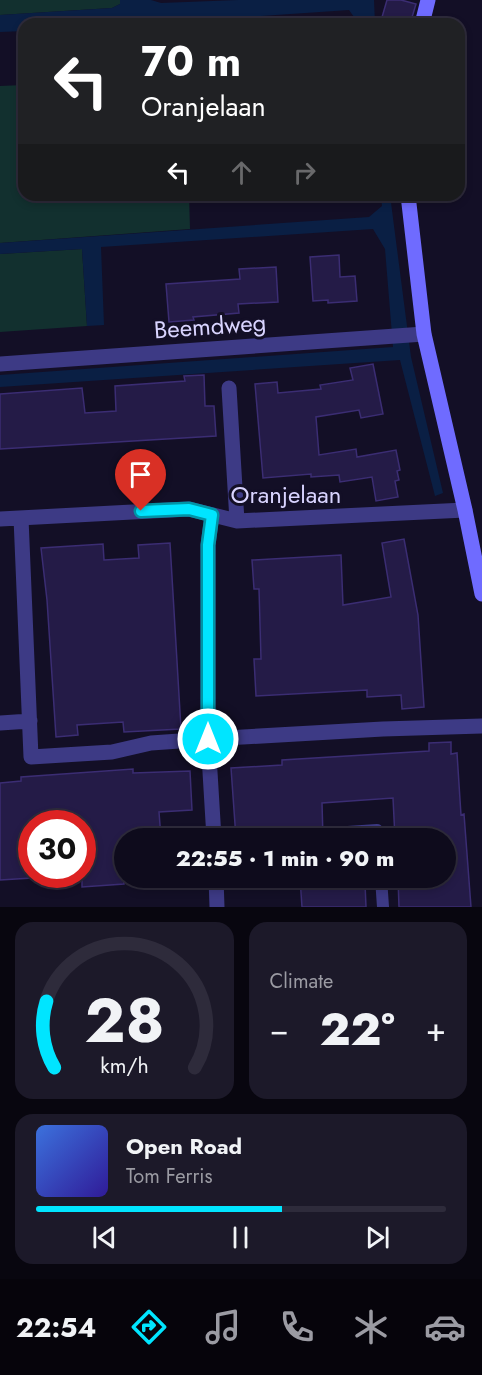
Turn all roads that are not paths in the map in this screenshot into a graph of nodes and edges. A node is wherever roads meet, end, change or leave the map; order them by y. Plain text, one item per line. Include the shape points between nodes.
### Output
1 (428, 0) edge
2 (424, 18) edge
3 (409, 201) edge
4 (424, 334) junction
5 (0, 364) edge
6 (229, 388) dead end
7 (465, 510) junction
8 (212, 515) junction
9 (21, 518) junction
10 (0, 519) edge
11 (237, 522) junction
12 (482, 594) edge
13 (30, 721) junction
14 (0, 723) edge
15 (482, 726) edge
16 (208, 739) junction
17 (213, 828) edge
18 (216, 888) edge
19 (382, 888) edge
20 (217, 907) edge
21 (383, 907) edge

1 - 2 street
3 - 4 street
4 - 5 street, Beemdweg
4 - 7 street
6 - 11 street
7 - 11 street, Oranjelaan
7 - 12 street
8 - 9 street, Oranjelaan via 189,509
8 - 11 street, Oranjelaan
8 - 16 street via 208,545
9 - 10 street, Oranjelaan
9 - 13 street
13 - 14 street
13 - 16 street via 31,757 112,752 151,743
15 - 16 street
16 - 17 street
18 - 20 street
19 - 21 lane

